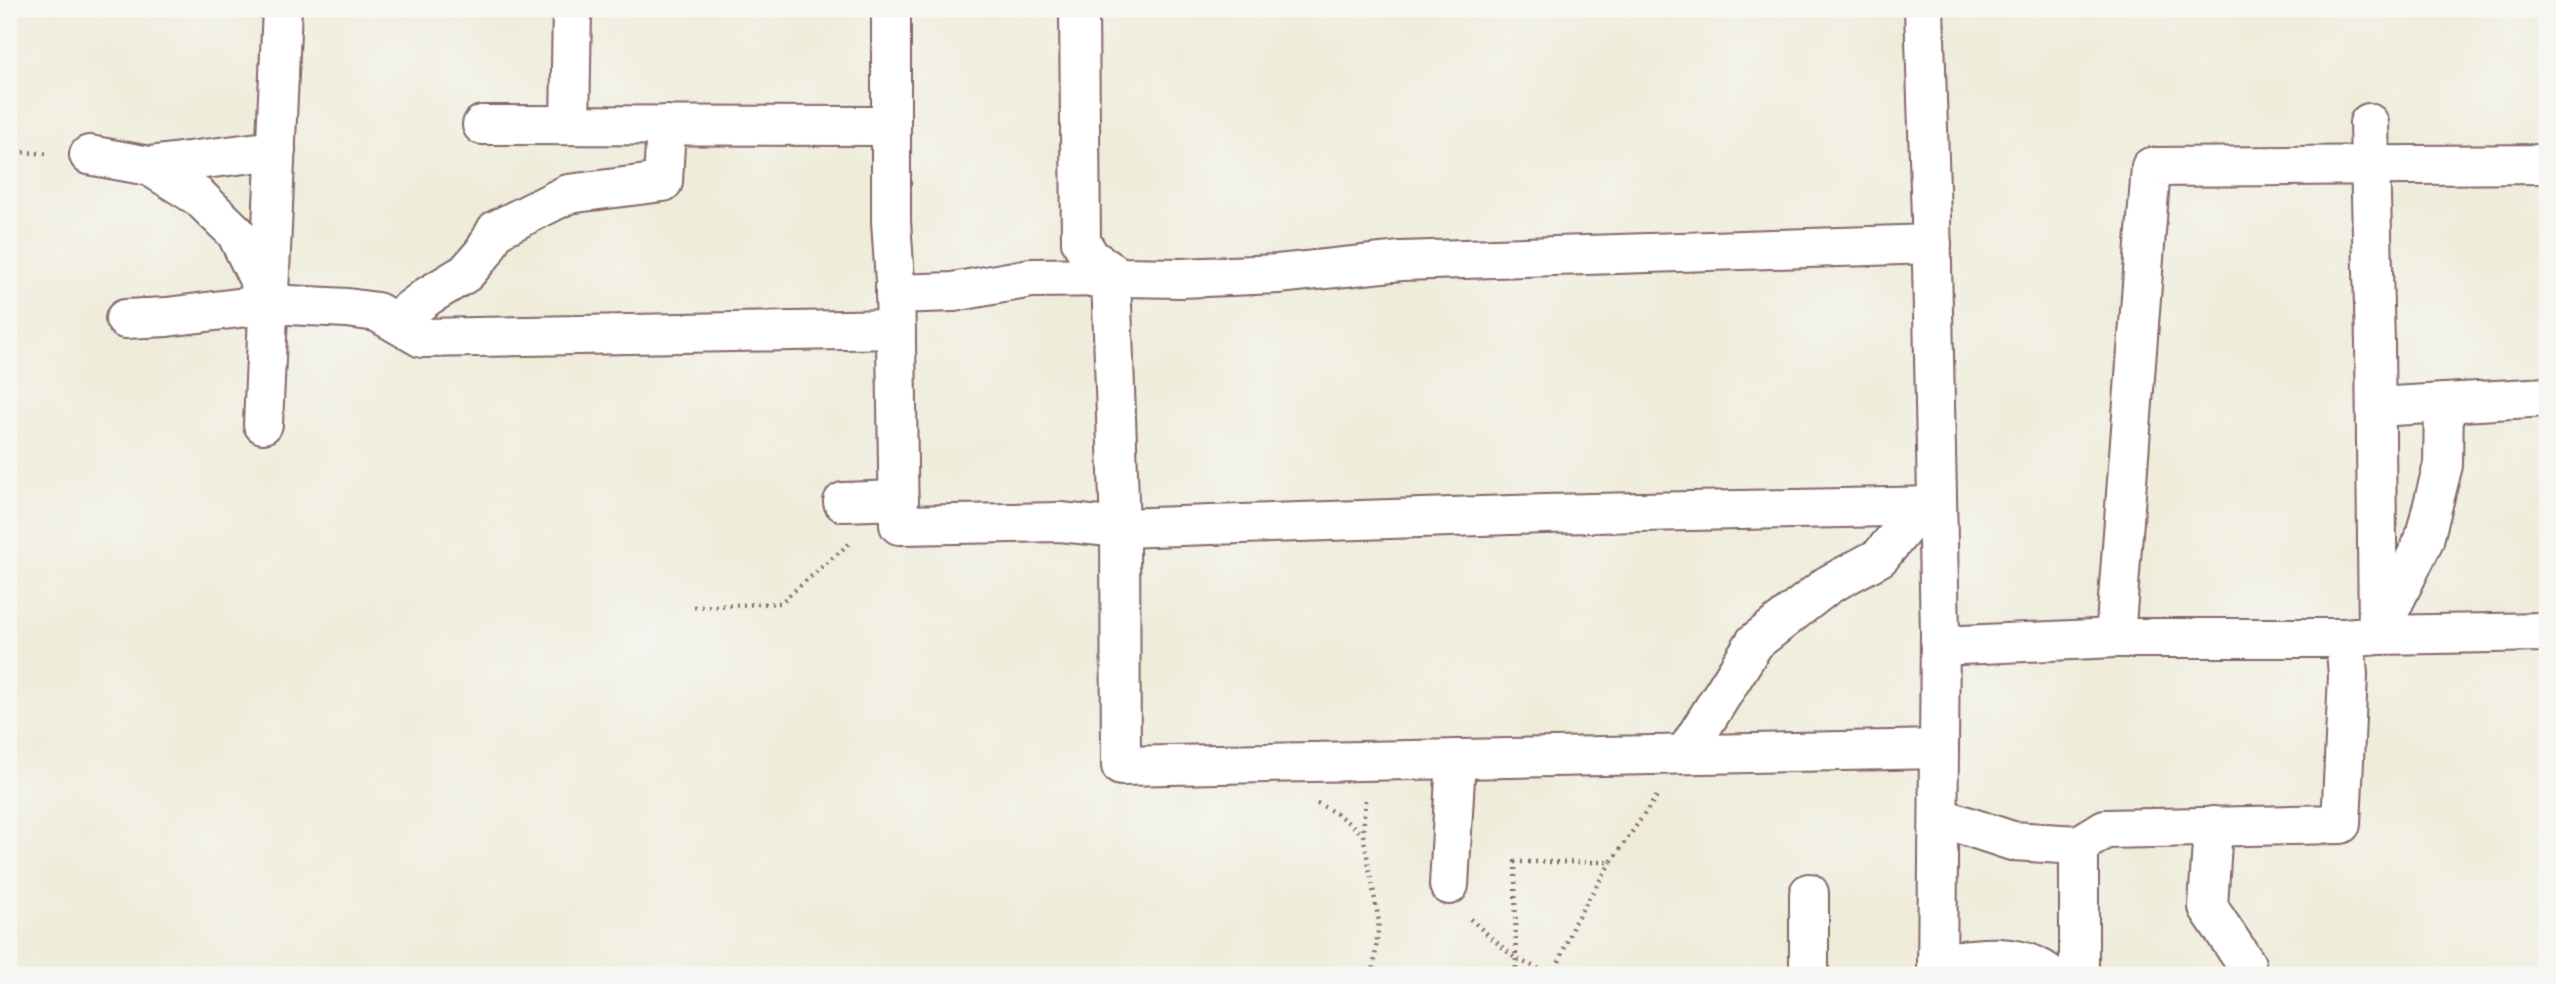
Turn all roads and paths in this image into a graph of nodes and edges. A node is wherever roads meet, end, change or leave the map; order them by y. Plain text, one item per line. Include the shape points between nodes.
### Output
1 (282, 9) edge
2 (572, 9) edge
3 (891, 9) edge
4 (1079, 9) edge
5 (1924, 9) edge
6 (2368, 123) dead end
7 (482, 125) dead end
8 (570, 125) junction
9 (666, 125) junction
10 (891, 126) junction
11 (276, 150) junction
12 (89, 155) dead end
13 (2547, 163) edge
14 (149, 166) junction
15 (2370, 166) junction
16 (1932, 244) junction
17 (1115, 277) junction
18 (270, 304) junction
19 (896, 312) junction
20 (125, 319) dead end
21 (395, 321) junction
22 (2547, 397) edge
23 (2444, 404) junction
24 (2376, 407) junction
25 (263, 424) dead end
26 (843, 502) dead end
27 (1930, 506) junction
28 (899, 509) junction
29 (1120, 527) junction
30 (694, 607) dead end
31 (2547, 632) edge
32 (2361, 636) junction
33 (2115, 638) junction
34 (1940, 646) junction
35 (1939, 748) junction
36 (1685, 754) junction
37 (1456, 759) junction
38 (1367, 761) junction
39 (1938, 817) junction
40 (2213, 826) junction
41 (2079, 845) junction
42 (1611, 862) junction
43 (1449, 885) joint
44 (1809, 893) dead end
45 (1516, 959) junction
46 (1937, 969) edge
47 (1373, 975) edge
48 (1516, 975) edge
49 (1554, 975) edge
50 (1809, 975) edge
51 (2050, 975) edge
52 (2079, 975) edge
53 (2247, 975) edge

1 - 11 street
2 - 8 street
3 - 10 street
4 - 17 street via 1081,242 1091,258
5 - 16 street
6 - 15 street
7 - 8 street
8 - 9 street
9 - 10 street
9 - 21 street via 663,182 568,194 496,230 466,273
10 - 19 street
11 - 14 street
11 - 18 street
12 - 14 street
13 - 15 street
14 - 18 street via 199,197 236,233
15 - 24 street
15 - 33 street via 2151,167
16 - 17 street via 1401,261 1278,274
16 - 27 street
17 - 19 street via 1031,278 954,292
17 - 29 street
18 - 20 street
18 - 21 street via 367,310
18 - 25 street
19 - 21 street via 422,338
19 - 28 street
22 - 23 street
23 - 24 street
23 - 32 street via 2443,465 2424,540
24 - 32 street
26 - 28 street
27 - 29 street
27 - 34 street
27 - 36 street via 1880,556 1828,585 1755,642
28 - 29 street via 900,525 1060,522
28 - 30 path via 864,530 780,603
29 - 38 street via 1121,766
31 - 32 street
32 - 33 street
32 - 40 street via 2348,675 2341,824
33 - 34 street
34 - 35 street
35 - 36 street
35 - 39 street
36 - 37 street
36 - 42 path
37 - 38 street
37 - 43 street
38 - 47 path via 1363,834 1379,922
39 - 41 street via 2012,841
39 - 46 street
40 - 41 street via 2105,829
40 - 53 street via 2208,907 2246,964
41 - 52 street
42 - 45 path via 1515,862
42 - 49 path via 1574,923
43 - 45 path via 1470,919
44 - 50 street
45 - 48 path
45 - 49 path
46 - 51 street via 1981,957 2013,959

